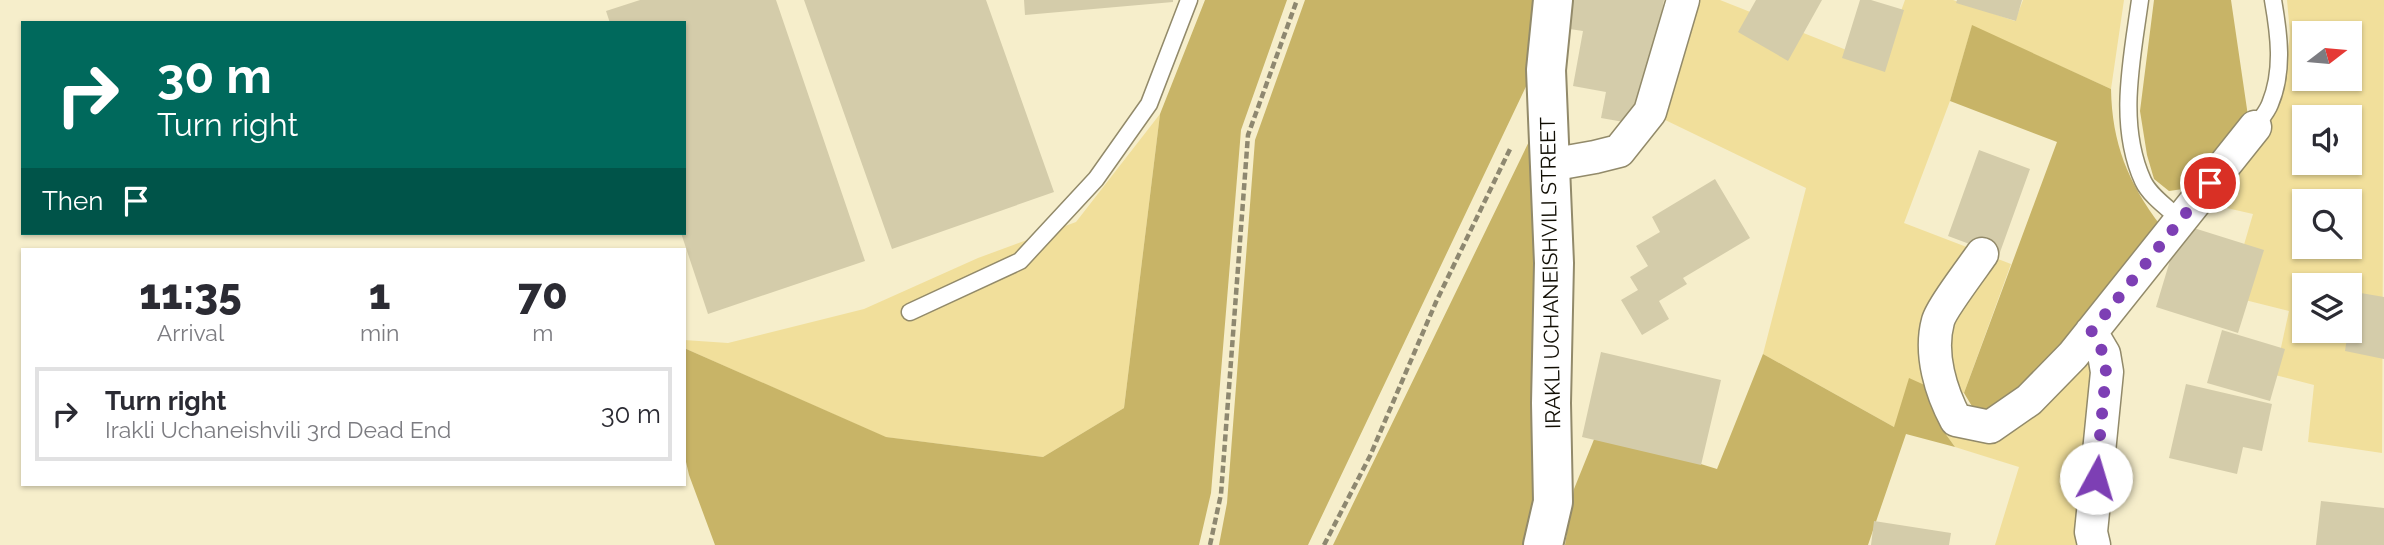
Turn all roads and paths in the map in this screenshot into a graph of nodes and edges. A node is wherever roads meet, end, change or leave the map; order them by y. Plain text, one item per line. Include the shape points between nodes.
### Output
1 (1189, 0) edge
2 (1297, 0) edge
3 (1553, 0) edge
4 (1683, 0) edge
5 (2140, 0) edge
6 (2273, 0) edge
7 (2255, 127) joint
8 (1505, 159) dead end
9 (1550, 165) junction
10 (2181, 220) junction
11 (1982, 254) dead end
12 (910, 312) dead end
13 (2091, 332) junction
14 (1210, 545) edge
15 (1324, 545) edge
16 (1542, 545) edge
17 (2094, 545) edge

1 - 12 lane via 1149,103 1096,179 1020,261
2 - 14 path via 1248,135 1221,494
3 - 9 street, IRAKLI UCHANEISHVILI STREET via 1546,71
4 - 9 street via 1650,112 1627,141 1619,150 1595,158
5 - 10 lane via 2127,105 2134,151 2144,183
6 - 7 lane via 2279,65 2270,104
7 - 10 street
8 - 15 path via 1436,302 1370,456
9 - 16 street, IRAKLI UCHANEISHVILI STREET via 1553,502
10 - 13 street
11 - 13 street via 1938,320 1936,359 1944,397 1956,420 1990,427 2028,400
13 - 17 street via 2104,354 2106,372 2091,532

